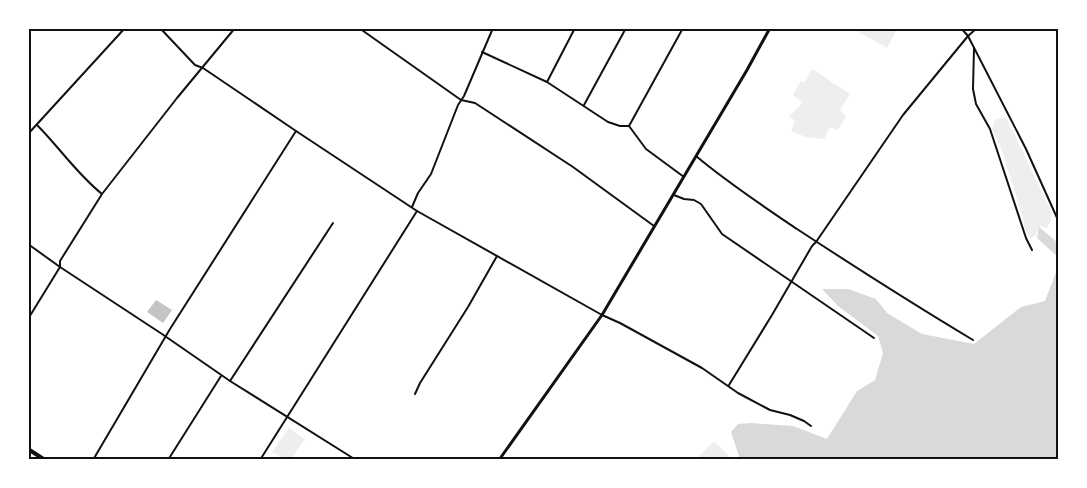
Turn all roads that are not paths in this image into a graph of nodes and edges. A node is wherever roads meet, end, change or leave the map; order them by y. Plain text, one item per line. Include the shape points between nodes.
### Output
1 (125, 28) edge
2 (159, 28) edge
3 (235, 28) edge
4 (359, 28) edge
5 (492, 28) edge
6 (574, 28) edge
7 (626, 28) edge
8 (683, 28) edge
9 (770, 28) edge
10 (961, 28) edge
11 (977, 28) edge
12 (968, 36) junction
13 (974, 47) junction
14 (482, 52) junction
15 (203, 68) junction
16 (547, 82) junction
17 (461, 100) junction
18 (584, 105) junction
19 (37, 125) junction
20 (629, 126) junction
21 (296, 131) junction
22 (28, 134) edge
23 (696, 156) junction
24 (684, 177) junction
25 (102, 194) junction
26 (674, 195) junction
27 (412, 207) junction
28 (417, 211) junction
29 (1059, 220) edge
30 (333, 223) dead end
31 (654, 226) junction
32 (816, 242) junction
33 (28, 244) edge
34 (1032, 250) dead end
35 (497, 256) junction
36 (60, 267) junction
37 (791, 282) junction
38 (602, 315) junction
39 (28, 319) edge
40 (165, 337) junction
41 (874, 338) dead end
42 (973, 340) dead end
43 (221, 375) junction
44 (230, 381) junction
45 (729, 386) junction
46 (415, 394) dead end
47 (287, 418) junction
48 (811, 426) dead end
49 (28, 449) edge
50 (45, 459) edge
51 (93, 459) edge
52 (168, 459) edge
53 (260, 459) edge
54 (356, 459) edge
55 (499, 459) edge

1 - 19 street
2 - 15 street via 195,65
3 - 15 street
4 - 17 street
5 - 14 street
6 - 16 street
7 - 18 street
8 - 20 street
9 - 23 street
10 - 12 street
11 - 12 street
12 - 13 street
12 - 32 street via 903,115
13 - 29 street
13 - 34 street via 976,104 990,129
14 - 16 street
14 - 17 street
15 - 21 street
15 - 25 street
16 - 18 street
17 - 27 street via 431,174
17 - 31 street via 475,103
18 - 20 street via 609,122
19 - 22 street
19 - 25 street
20 - 24 street via 646,148
21 - 27 street
21 - 40 street
23 - 24 street
23 - 32 street
24 - 26 street
25 - 36 street
26 - 31 street
26 - 37 street via 701,204 722,234
27 - 28 street
28 - 35 street
28 - 47 street
30 - 44 street
31 - 38 street
32 - 37 street
32 - 42 street
33 - 36 street
35 - 38 street
35 - 46 street
36 - 39 street
36 - 40 street
37 - 41 street
37 - 45 street
38 - 45 street
38 - 55 street
40 - 43 street
40 - 51 street
43 - 44 street
43 - 52 street
44 - 47 street
45 - 48 street via 770,410
47 - 53 street
47 - 54 street
49 - 50 main road

